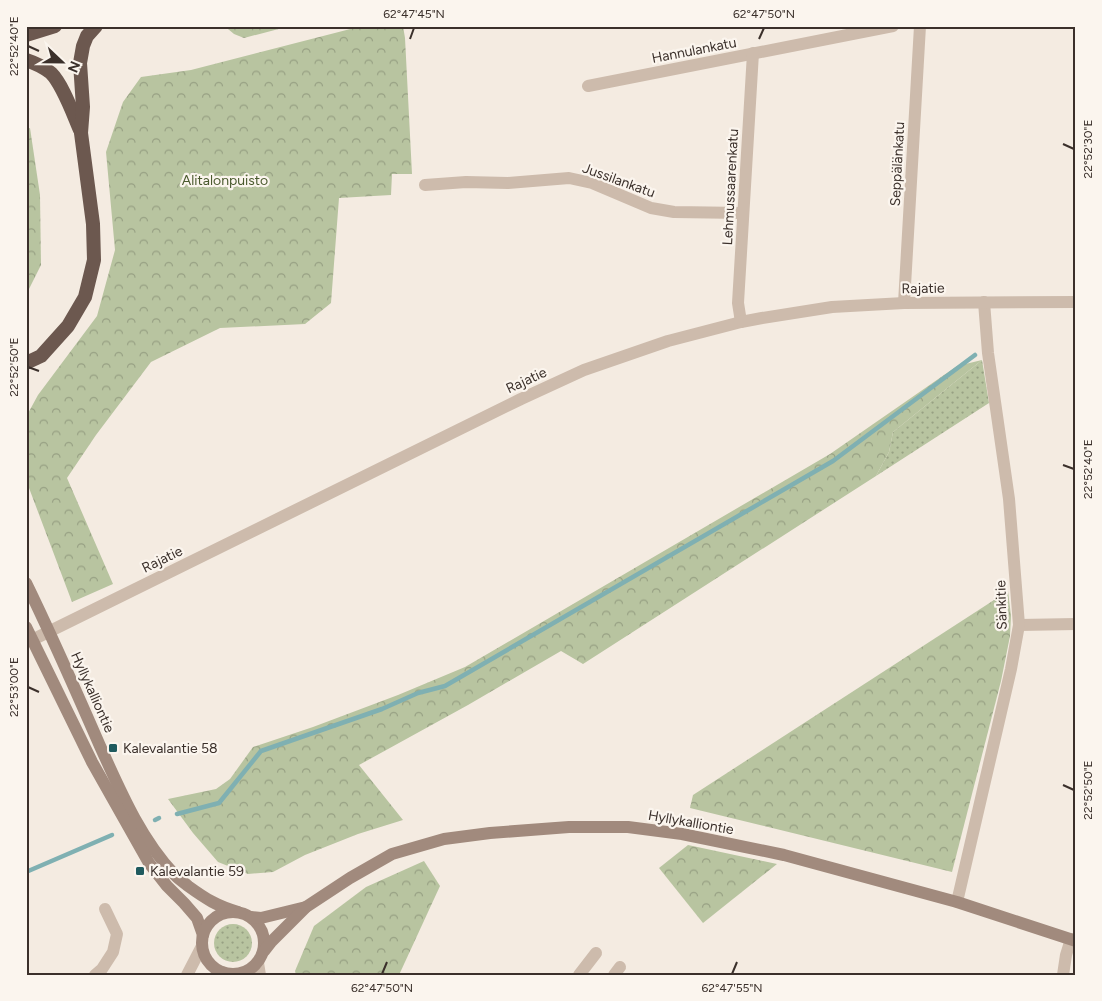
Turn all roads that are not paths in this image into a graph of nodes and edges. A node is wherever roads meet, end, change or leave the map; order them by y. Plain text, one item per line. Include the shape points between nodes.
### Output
1 (55, 26) edge
2 (96, 26) edge
3 (893, 26) edge
4 (920, 26) edge
5 (26, 35) edge
6 (753, 53) junction
7 (26, 60) edge
8 (588, 86) dead end
9 (81, 133) junction
10 (425, 185) dead end
11 (743, 213) junction
12 (984, 302) junction
13 (1076, 302) edge
14 (904, 303) junction
15 (741, 322) junction
16 (26, 363) edge
17 (26, 583) edge
18 (1076, 624) edge
19 (1019, 625) junction
20 (26, 628) edge
21 (50, 631) junction
22 (29, 641) edge
23 (957, 902) junction
24 (306, 907) junction
25 (105, 909) dead end
26 (244, 915) junction
27 (1074, 940) edge
28 (203, 941) junction
29 (264, 951) junction
30 (596, 953) dead end
31 (259, 969) edge
32 (227, 974) edge
33 (580, 974) edge
34 (95, 975) edge
35 (187, 975) edge
36 (1063, 975) edge

1 - 5 highway
2 - 9 highway via 87,36 80,63
3 - 6 street, Hannulankatu
4 - 14 street, Seppälänkatu
6 - 8 street, Hannulankatu
6 - 11 street, Lehmussaarenkatu
7 - 9 highway via 52,74
9 - 16 highway via 93,224 94,260 90,278 85,297 68,326 41,356
10 - 11 street, Jussilankatu via 569,178 592,183 651,208 674,212
11 - 15 street, Lehmussaarenkatu via 738,303
12 - 13 street, Rajatie
12 - 14 street, Rajatie
12 - 19 street, Sänkitie via 1009,499
14 - 15 street, Rajatie via 832,307
15 - 21 street, Rajatie via 668,341 584,370
17 - 21 main road, Hyllykalliontie
18 - 19 street
19 - 23 street, Sänkitie
20 - 22 main road
21 - 22 street, Rajatie
21 - 26 main road, Hyllykalliontie via 134,816 155,850 174,875 202,896
22 - 28 main road via 148,863 197,918
23 - 24 main road, Hyllykalliontie via 784,855 682,834 628,827 569,826 444,839 392,854
23 - 27 main road, Hyllykalliontie
24 - 26 main road, Hyllykalliontie via 261,918
24 - 29 main road, Hyllykalliontie
25 - 34 street via 117,934 113,952
26 - 28 main road via 227,912 216,917 208,925
26 - 29 main road via 260,926
27 - 36 street via 1066,955
28 - 32 main road via 205,957 212,966
28 - 35 street
29 - 31 main road
30 - 33 street
31 - 32 main road

